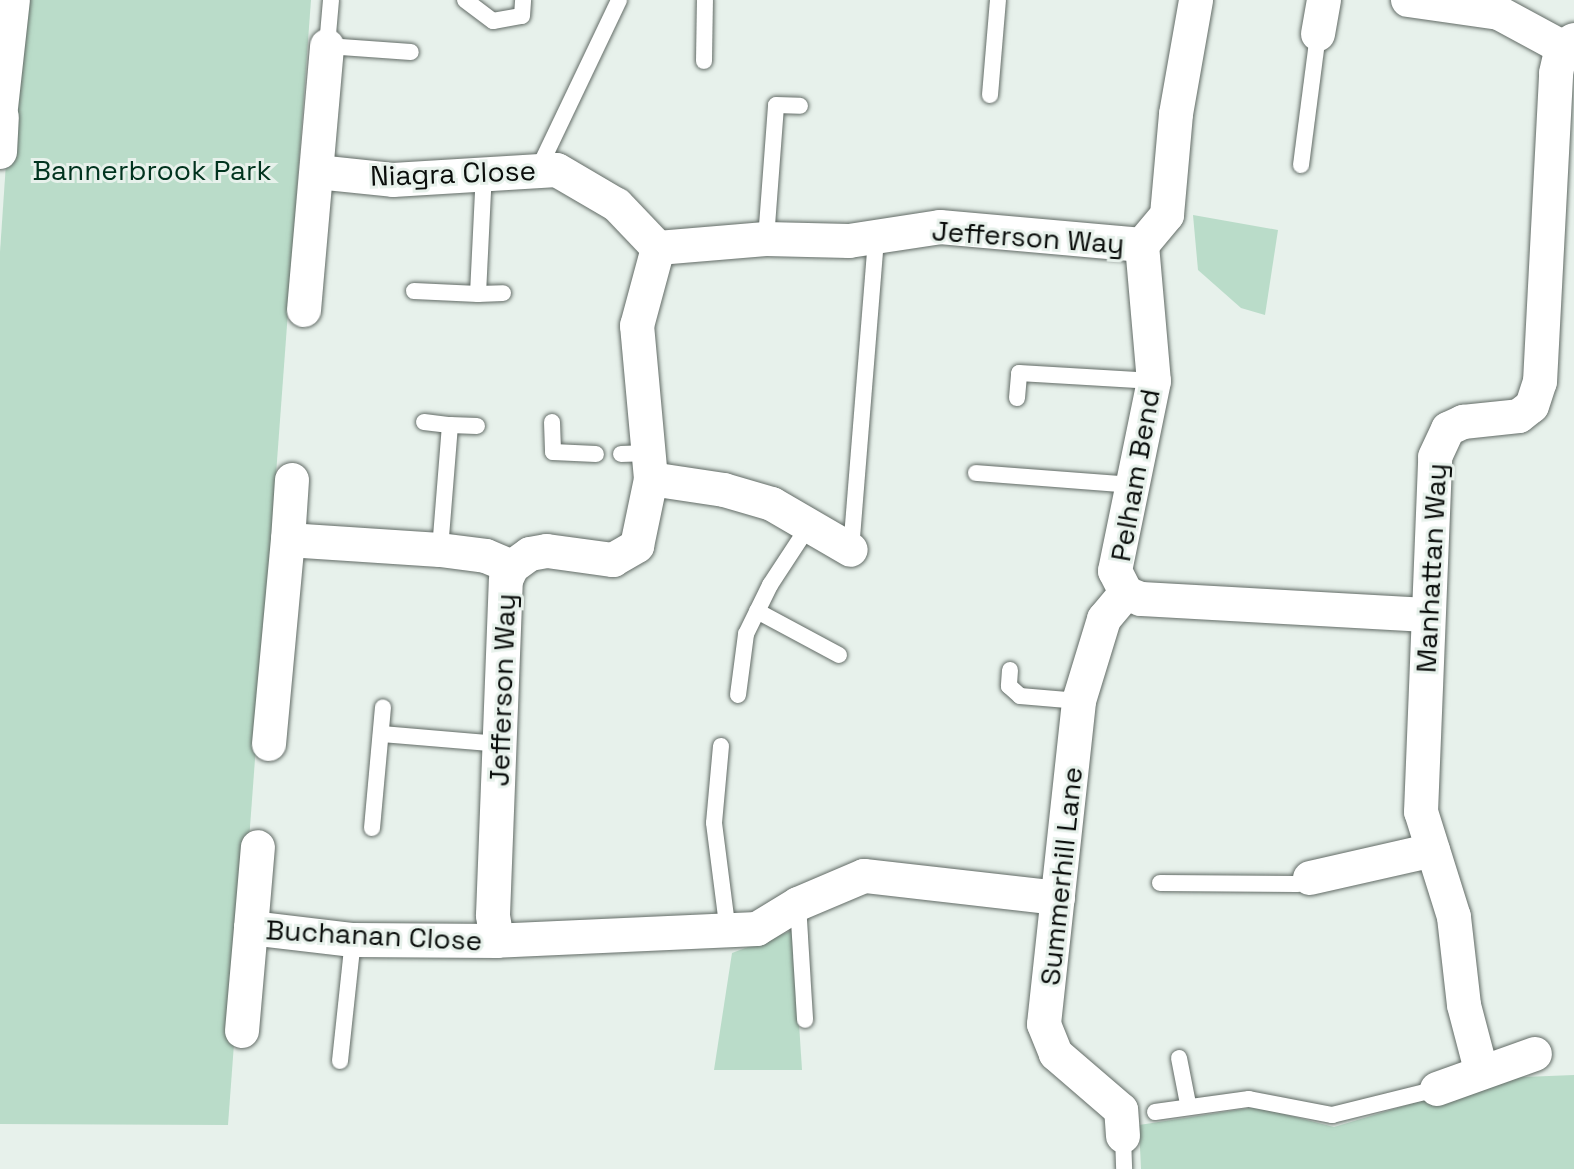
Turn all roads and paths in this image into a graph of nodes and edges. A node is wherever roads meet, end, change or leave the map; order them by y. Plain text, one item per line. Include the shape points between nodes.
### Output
1 (13, 0) edge
2 (331, 0) edge
3 (465, 0) edge
4 (523, 0) edge
5 (619, 0) edge
6 (705, 0) edge
7 (998, 0) edge
8 (1196, 0) edge
9 (1324, 0) edge
10 (1408, 0) edge
11 (1318, 34) joint
12 (1568, 44) edge
13 (327, 46) junction
14 (411, 52) dead end
15 (704, 61) dead end
16 (990, 95) dead end
17 (800, 106) dead end
18 (1, 117) edge
19 (0, 152) edge
20 (1301, 165) dead end
21 (538, 170) junction
22 (317, 172) junction
23 (484, 173) junction
24 (876, 238) junction
25 (766, 239) junction
26 (1142, 245) junction
27 (658, 248) junction
28 (414, 291) dead end
29 (503, 293) dead end
30 (478, 294) junction
31 (304, 310) dead end
32 (1154, 381) junction
33 (1017, 398) dead end
34 (424, 422) dead end
35 (552, 422) dead end
36 (450, 425) junction
37 (477, 426) dead end
38 (596, 454) dead end
39 (640, 462) junction
40 (976, 473) dead end
41 (292, 480) dead end
42 (1132, 485) junction
43 (808, 527) junction
44 (288, 540) junction
45 (440, 550) junction
46 (851, 550) joint
47 (512, 567) junction
48 (1126, 593) junction
49 (757, 611) junction
50 (1428, 615) junction
51 (839, 655) dead end
52 (1010, 670) dead end
53 (738, 695) dead end
54 (1079, 701) junction
55 (383, 708) dead end
56 (381, 734) junction
57 (269, 744) dead end
58 (500, 744) junction
59 (721, 746) dead end
60 (372, 828) dead end
61 (258, 847) dead end
62 (1433, 850) junction
63 (1310, 878) joint
64 (1160, 883) dead end
65 (1058, 898) junction
66 (798, 904) junction
67 (251, 928) junction
68 (728, 933) junction
69 (353, 940) junction
70 (497, 941) junction
71 (805, 1020) dead end
72 (242, 1031) dead end
73 (1535, 1054) dead end
74 (1179, 1058) dead end
75 (340, 1061) dead end
76 (1481, 1070) junction
77 (1437, 1089) joint
78 (1188, 1104) junction
79 (1155, 1112) dead end
80 (1124, 1153) edge

1 - 18 street
2 - 13 lane
3 - 4 lane via 493,21 522,16
5 - 21 lane
6 - 15 lane
7 - 16 lane
8 - 26 street, Jefferson Way via 1176,114 1167,215
9 - 11 street
10 - 12 street via 1499,13
11 - 20 lane
12 - 50 street, Manhattan Way via 1556,73 1540,382 1532,406 1519,416 1463,422 1448,429 1440,442
13 - 14 lane
13 - 22 street
17 - 25 lane via 776,105
18 - 19 street
21 - 23 street, Niagra Close
21 - 27 street, Niagra Close via 557,170 589,185
22 - 23 street, Niagra Close via 393,180
22 - 31 street
23 - 30 lane
24 - 25 street, Jefferson Way
24 - 26 street, Jefferson Way via 940,227
24 - 46 lane
25 - 27 street, Jefferson Way
26 - 32 street, Pelham Bend
27 - 39 street, Jefferson Way via 643,288 637,326
28 - 30 lane
29 - 30 lane
32 - 33 lane via 1019,373
32 - 42 street, Pelham Bend
34 - 36 lane
35 - 38 lane via 553,452
36 - 37 lane
36 - 45 lane
39 - 43 street via 772,504
39 - 47 street, Jefferson Way via 645,522 637,546 627,556 613,560 547,551
40 - 42 lane
41 - 44 street
42 - 48 street, Pelham Bend via 1115,571
43 - 46 street
43 - 49 lane
44 - 45 street
44 - 57 street
45 - 47 street via 486,556
47 - 58 street, Jefferson Way via 506,580
48 - 50 street, Pelham Bend via 1141,599
48 - 54 street, Summerhill Lane via 1104,619
49 - 51 lane
49 - 53 lane via 746,634
50 - 62 street, Manhattan Way via 1421,812
52 - 54 lane via 1009,686 1020,696
54 - 65 street, Summerhill Lane
55 - 56 lane
56 - 58 lane
56 - 60 lane
58 - 70 street, Jefferson Way via 493,915
59 - 68 lane via 714,823
61 - 67 street, Buchanan Close
62 - 63 street
62 - 76 street, Manhattan Way via 1454,917 1464,1005
63 - 64 lane via 1297,884
65 - 66 street via 864,876
65 - 80 street, Summerhill Lane via 1044,1024 1047,1042 1066,1066 1121,1110
66 - 68 street via 757,929
66 - 71 lane
67 - 69 street, Buchanan Close
67 - 72 street, Buchanan Close
68 - 70 street
69 - 70 street, Buchanan Close
69 - 75 lane
73 - 76 street
74 - 78 lane
76 - 77 street
77 - 78 lane via 1332,1115 1249,1099
78 - 79 lane

